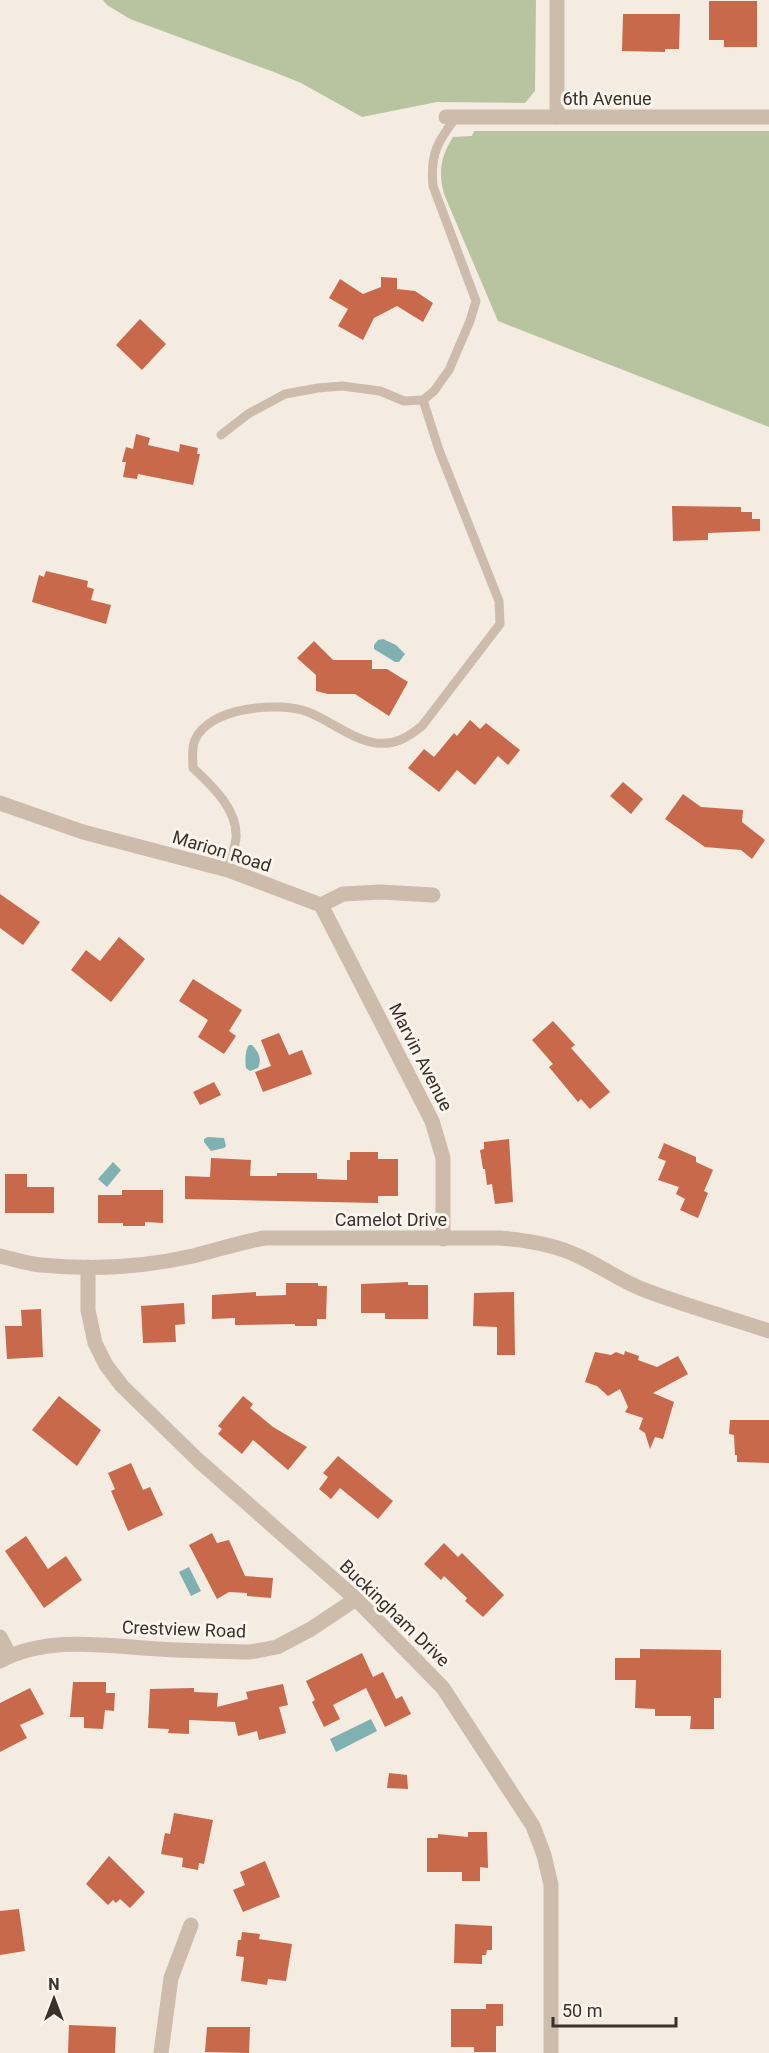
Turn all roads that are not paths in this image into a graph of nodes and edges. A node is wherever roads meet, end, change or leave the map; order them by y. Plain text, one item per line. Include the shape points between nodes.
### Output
1 (557, 0) edge
2 (452, 117) joint
3 (557, 117) junction
4 (769, 117) edge
5 (423, 400) junction
6 (221, 435) dead end
7 (0, 803) edge
8 (228, 870) junction
9 (433, 895) dead end
10 (321, 904) junction
11 (443, 1239) junction
12 (0, 1256) edge
13 (88, 1267) junction
14 (769, 1331) edge
15 (356, 1599) junction
16 (0, 1637) edge
17 (5, 1658) edge
18 (191, 1925) dead end
19 (161, 2053) edge
20 (551, 2053) edge

1 - 3 street
2 - 3 street, 6th Avenue
2 - 5 lane via 439,140 432,168 433,186 476,301 449,370
3 - 4 street, 6th Avenue
5 - 6 lane via 404,402 380,391 342,386 312,389 285,394 248,414
5 - 8 lane via 499,601 500,624 422,726 395,742 374,742 307,712 280,707 238,710 212,721 195,739 193,768 227,806 234,820 236,838
7 - 8 street, Marion Road via 83,832
8 - 10 street, Marion Road
9 - 10 street via 343,894
10 - 11 street, Marvin Avenue via 432,1121 443,1158
11 - 13 street, Camelot Drive via 265,1239 142,1265
11 - 14 street, Camelot Drive via 537,1242 576,1254 642,1289
12 - 13 street, Camelot Drive via 39,1265
13 - 15 street, Buckingham Drive via 88,1310 95,1343 122,1386
15 - 17 street, Crestview Road via 285,1643 250,1652 86,1644 41,1646
15 - 20 street, Buckingham Drive via 443,1688 533,1826 551,1885
16 - 17 street
18 - 19 street via 171,1978

